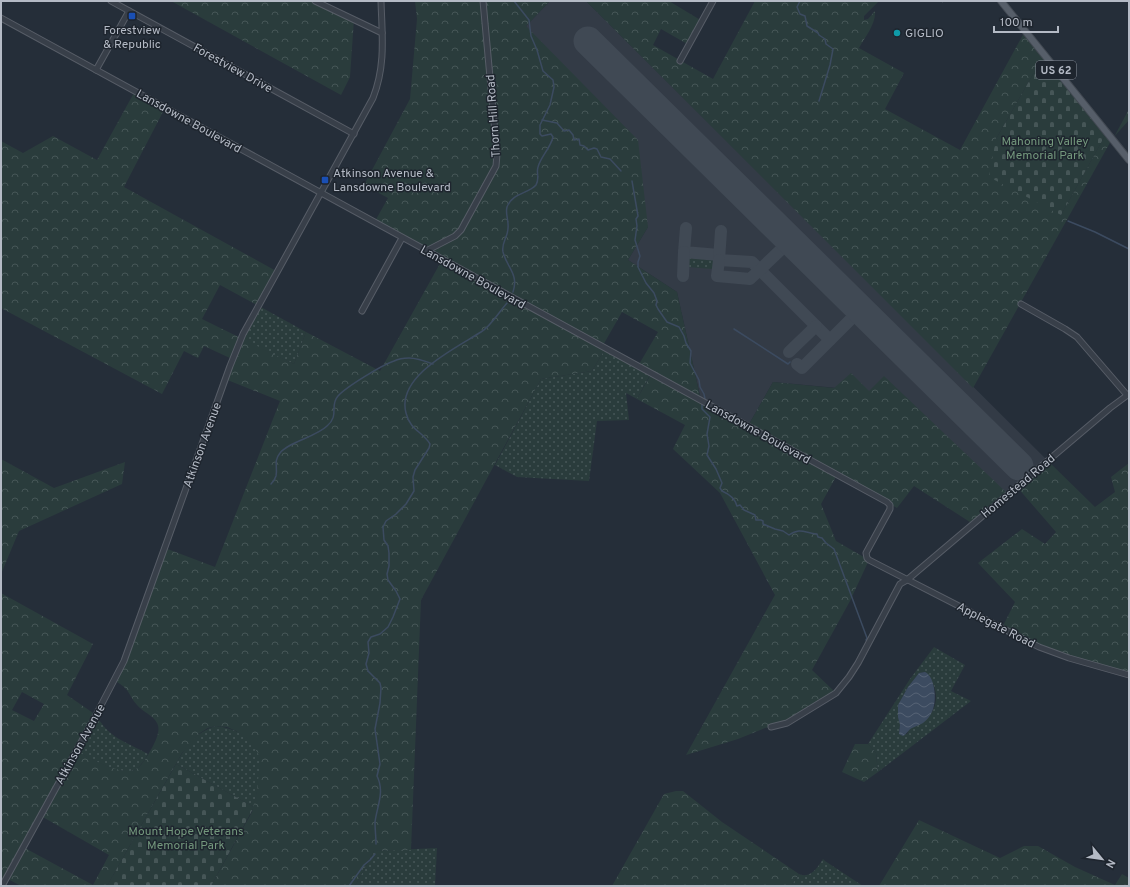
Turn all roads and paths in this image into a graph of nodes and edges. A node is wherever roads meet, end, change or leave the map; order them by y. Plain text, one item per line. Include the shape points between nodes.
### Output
1 (111, 1) edge
2 (315, 1) edge
3 (380, 1) edge
4 (483, 1) edge
5 (713, 1) edge
6 (1001, 1) edge
7 (129, 11) junction
8 (1, 18) edge
9 (382, 32) junction
10 (680, 60) dead end
11 (96, 70) junction
12 (354, 134) junction
13 (1129, 160) edge
14 (321, 194) junction
15 (402, 238) junction
16 (426, 251) junction
17 (1021, 304) dead end
18 (362, 311) dead end
19 (1128, 394) edge
20 (870, 560) joint
21 (907, 580) junction
22 (1129, 675) edge
23 (771, 726) dead end
24 (2, 886) edge

1 - 7 street, Forestview Drive
2 - 9 street
3 - 9 street, Atkinson Avenue
4 - 16 street, Thorn Hill Road via 496,166 460,230 455,236
5 - 10 street
6 - 13 main road, US 62
7 - 11 street
7 - 12 street, Forestview Drive
8 - 11 street, Lansdowne Boulevard
9 - 12 street, Atkinson Avenue via 383,59 380,81
11 - 14 street, Lansdowne Boulevard
12 - 14 street, Atkinson Avenue
14 - 15 street, Lansdowne Boulevard
14 - 24 street, Atkinson Avenue via 236,350 119,672
15 - 16 street, Lansdowne Boulevard
15 - 18 street
16 - 20 street, Lansdowne Boulevard via 890,504 891,507 866,553
17 - 19 street via 1077,337
19 - 21 street, Homestead Road
20 - 21 street, Applegate Road
21 - 22 street, Applegate Road via 1039,647
21 - 23 street, Homestead Road via 900,584 849,677 836,693 787,723

